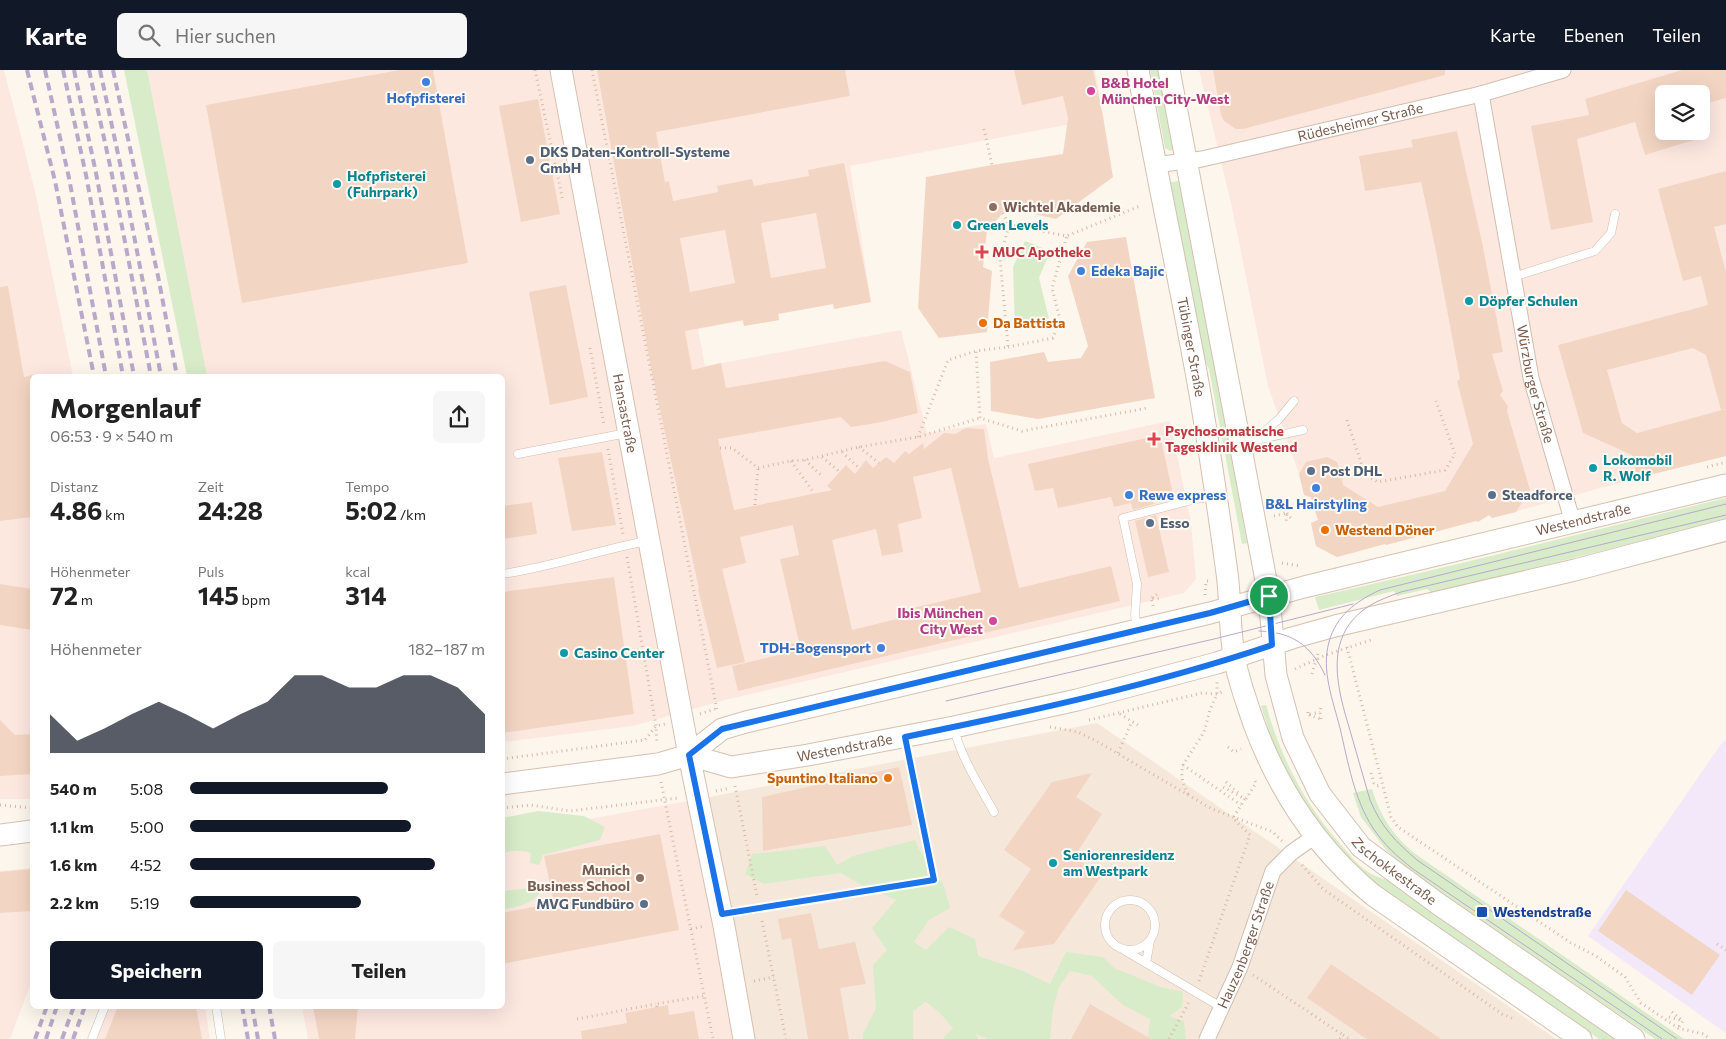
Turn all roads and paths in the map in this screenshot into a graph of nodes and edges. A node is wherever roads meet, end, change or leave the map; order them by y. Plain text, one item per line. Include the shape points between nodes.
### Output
1 (535, 70) edge
2 (561, 70) edge
3 (592, 70) edge
4 (1138, 70) edge
5 (1169, 70) edge
6 (1563, 70) edge
7 (1481, 94) junction
8 (984, 130) dead end
9 (1187, 162) junction
10 (992, 165) dead end
11 (1155, 165) junction
12 (564, 204) dead end
13 (1140, 206) dead end
14 (1003, 213) dead end
15 (1615, 214) dead end
16 (1009, 225) junction
17 (1067, 236) junction
18 (1513, 277) junction
19 (589, 340) dead end
20 (1008, 347) junction
21 (976, 351) junction
22 (1294, 400) dead end
23 (1436, 401) dead end
24 (1148, 408) dead end
25 (980, 418) junction
26 (1348, 420) dead end
27 (1303, 430) dead end
28 (629, 433) junction
29 (606, 437) junction
30 (918, 437) junction
31 (1247, 442) junction
32 (859, 447) junction
33 (720, 448) dead end
34 (841, 451) junction
35 (518, 454) dead end
36 (822, 456) junction
37 (805, 460) junction
38 (790, 461) junction
39 (879, 463) dead end
40 (758, 468) junction
41 (859, 468) dead end
42 (840, 472) dead end
43 (822, 476) dead end
44 (1726, 485) edge
45 (812, 490) dead end
46 (1216, 496) junction
47 (756, 505) dead end
48 (1287, 512) junction
49 (1270, 517) dead end
50 (1292, 520) dead end
51 (1286, 522) dead end
52 (1572, 523) junction
53 (1726, 530) edge
54 (649, 541) junction
55 (625, 545) junction
56 (505, 574) edge
57 (1206, 581) dead end
58 (1204, 591) dead end
59 (1159, 593) dead end
60 (1269, 596) junction
61 (1151, 598) junction
62 (1160, 599) dead end
63 (1154, 611) dead end
64 (1230, 616) junction
65 (1137, 630) junction
66 (1272, 645) junction
67 (1319, 649) dead end
68 (1234, 658) junction
69 (1316, 659) junction
70 (1296, 669) dead end
71 (1312, 674) dead end
72 (1321, 707) dead end
73 (1315, 709) dead end
74 (1320, 712) junction
75 (1120, 714) junction
76 (1308, 715) dead end
77 (1084, 720) dead end
78 (1132, 721) junction
79 (1067, 724) dead end
80 (1141, 726) dead end
81 (954, 727) junction
82 (722, 729) junction
83 (905, 737) junction
84 (1228, 747) dead end
85 (1118, 753) junction
86 (689, 755) junction
87 (1245, 757) dead end
88 (505, 760) edge
89 (1183, 765) junction
90 (1251, 773) dead end
91 (1371, 773) dead end
92 (1226, 782) dead end
93 (505, 784) edge
94 (1382, 785) junction
95 (1223, 787) dead end
96 (1188, 794) junction
97 (1246, 799) junction
98 (1241, 805) junction
99 (0, 806) edge
100 (30, 808) edge
101 (505, 808) edge
102 (994, 812) dead end
103 (1233, 818) junction
104 (30, 831) edge
105 (0, 835) edge
106 (1315, 836) junction
107 (1290, 853) junction
108 (713, 920) junction
109 (691, 929) junction
110 (1151, 939) junction
111 (1718, 944) dead end
112 (1122, 949) junction
113 (1726, 950) edge
114 (1146, 963) junction
115 (1240, 966) junction
116 (774, 977) dead end
117 (754, 981) dead end
118 (1195, 991) junction
119 (704, 996) junction
120 (1222, 1007) junction
121 (104, 1009) edge
122 (216, 1009) edge
123 (1672, 1012) dead end
124 (1669, 1017) dead end
125 (576, 1019) dead end
126 (1518, 1021) dead end
127 (1683, 1021) junction
128 (1678, 1028) junction
129 (1342, 1037) edge
130 (92, 1039) edge
131 (221, 1039) edge
132 (713, 1039) edge
133 (744, 1039) edge
134 (1169, 1039) edge
135 (1207, 1039) edge
136 (1349, 1039) edge
137 (1581, 1039) edge
138 (1634, 1039) edge
139 (1710, 1039) edge

1 - 12 path
2 - 28 main road, Hansastraße
3 - 82 path
4 - 11 main road, Tübinger Straße
5 - 9 main road
6 - 7 street, Rüdesheimer Straße
7 - 9 street, Rüdesheimer Straße
7 - 18 street, Würzburger Straße
8 - 10 path
9 - 11 street, Rüdesheimer Straße
9 - 31 main road
11 - 46 main road, Tübinger Straße via 1200,394
13 - 17 path
14 - 16 path
15 - 18 lane via 1611,233 1595,251
16 - 17 path
16 - 20 path via 1000,258
17 - 20 path via 1052,288 1060,320 1053,338
18 - 52 street, Würzburger Straße via 1531,378
19 - 29 path
20 - 21 path
21 - 25 path
21 - 30 path via 948,360
22 - 31 lane via 1279,419
23 - 26 path via 1455,454 1445,470 1378,482 1365,475
24 - 25 path via 1022,431
25 - 30 path
27 - 31 lane
28 - 29 lane
28 - 54 main road, Hansastraße
29 - 35 lane
29 - 55 path
30 - 32 path
31 - 60 main road
32 - 34 path
32 - 39 path
33 - 40 path via 732,448
34 - 36 path
34 - 41 path
36 - 37 path
36 - 42 path
37 - 38 path
37 - 43 path
38 - 40 path
38 - 45 path
40 - 47 path
44 - 52 main road, Westendstraße
46 - 64 main road, Tübinger Straße via 1228,576
46 - 65 lane via 1123,518 1137,584
48 - 49 path
48 - 50 path
48 - 51 path
52 - 60 main road, Westendstraße
53 - 66 main road, Westendstraße via 1575,570 1335,626
54 - 55 lane
54 - 86 main road, Hansastraße
55 - 56 lane via 533,570
55 - 88 path via 656,726 645,740
57 - 58 path
59 - 61 path
60 - 64 main road, Westendstraße
60 - 66 main road, Zschokkestraße
61 - 62 path
61 - 63 path
64 - 65 main road, Westendstraße
64 - 68 main road
65 - 82 main road, Westendstraße
66 - 68 main road, Westendstraße
66 - 138 main road, Zschokkestraße via 1276,675 1296,745 1320,794 1361,847 1437,904
67 - 69 path
68 - 81 main road, Westendstraße via 1077,700
68 - 106 main road via 1240,684 1271,765 1291,803
69 - 70 path
69 - 71 path
69 - 94 path via 1347,647
72 - 74 path
73 - 74 path
74 - 76 path via 1321,719
75 - 77 path
75 - 78 path
75 - 89 path via 1202,694 1217,694 1200,739
78 - 80 path
78 - 85 path
79 - 85 path via 1049,727 1078,732
81 - 83 main road, Westendstraße
81 - 102 lane via 958,745
82 - 86 main road, Westendstraße
83 - 86 main road, Westendstraße via 731,767
83 - 108 lane via 934,880
84 - 87 path via 1234,752 1241,747
85 - 96 path
86 - 93 main road, Westendstraße via 642,767
86 - 108 main road, Hansastraße
89 - 96 path via 1182,778
89 - 98 path
90 - 97 path via 1256,783
91 - 94 path via 1374,783
92 - 97 path
94 - 128 path via 1391,817 1398,827 1625,976 1641,1003
95 - 97 path
96 - 103 path
97 - 98 path
98 - 103 path
99 - 100 path
101 - 109 path via 531,805 570,811 665,800
103 - 107 path via 1273,832
103 - 118 path via 1250,835
104 - 105 main road
106 - 107 street, Hauzenberger Straße
106 - 137 main road via 1354,880 1373,895
107 - 115 street, Hauzenberger Straße via 1273,871
107 - 126 path via 1323,889 1502,1014
108 - 109 path
108 - 133 main road, Hansastraße
109 - 119 path
110 - 112 lane via 1138,949
110 - 112 lane via 1155,923 1152,914 1141,903 1124,901 1110,910 1104,926 1110,941
110 - 114 lane
111 - 113 path
112 - 114 lane
114 - 118 lane
115 - 120 street, Hauzenberger Straße
115 - 129 path
116 - 117 path
118 - 120 lane
118 - 134 path
119 - 125 path
119 - 132 path
120 - 135 street, Hauzenberger Straße
121 - 130 lane
122 - 131 lane
123 - 127 path
124 - 127 path
127 - 128 path
128 - 139 path
129 - 136 path

